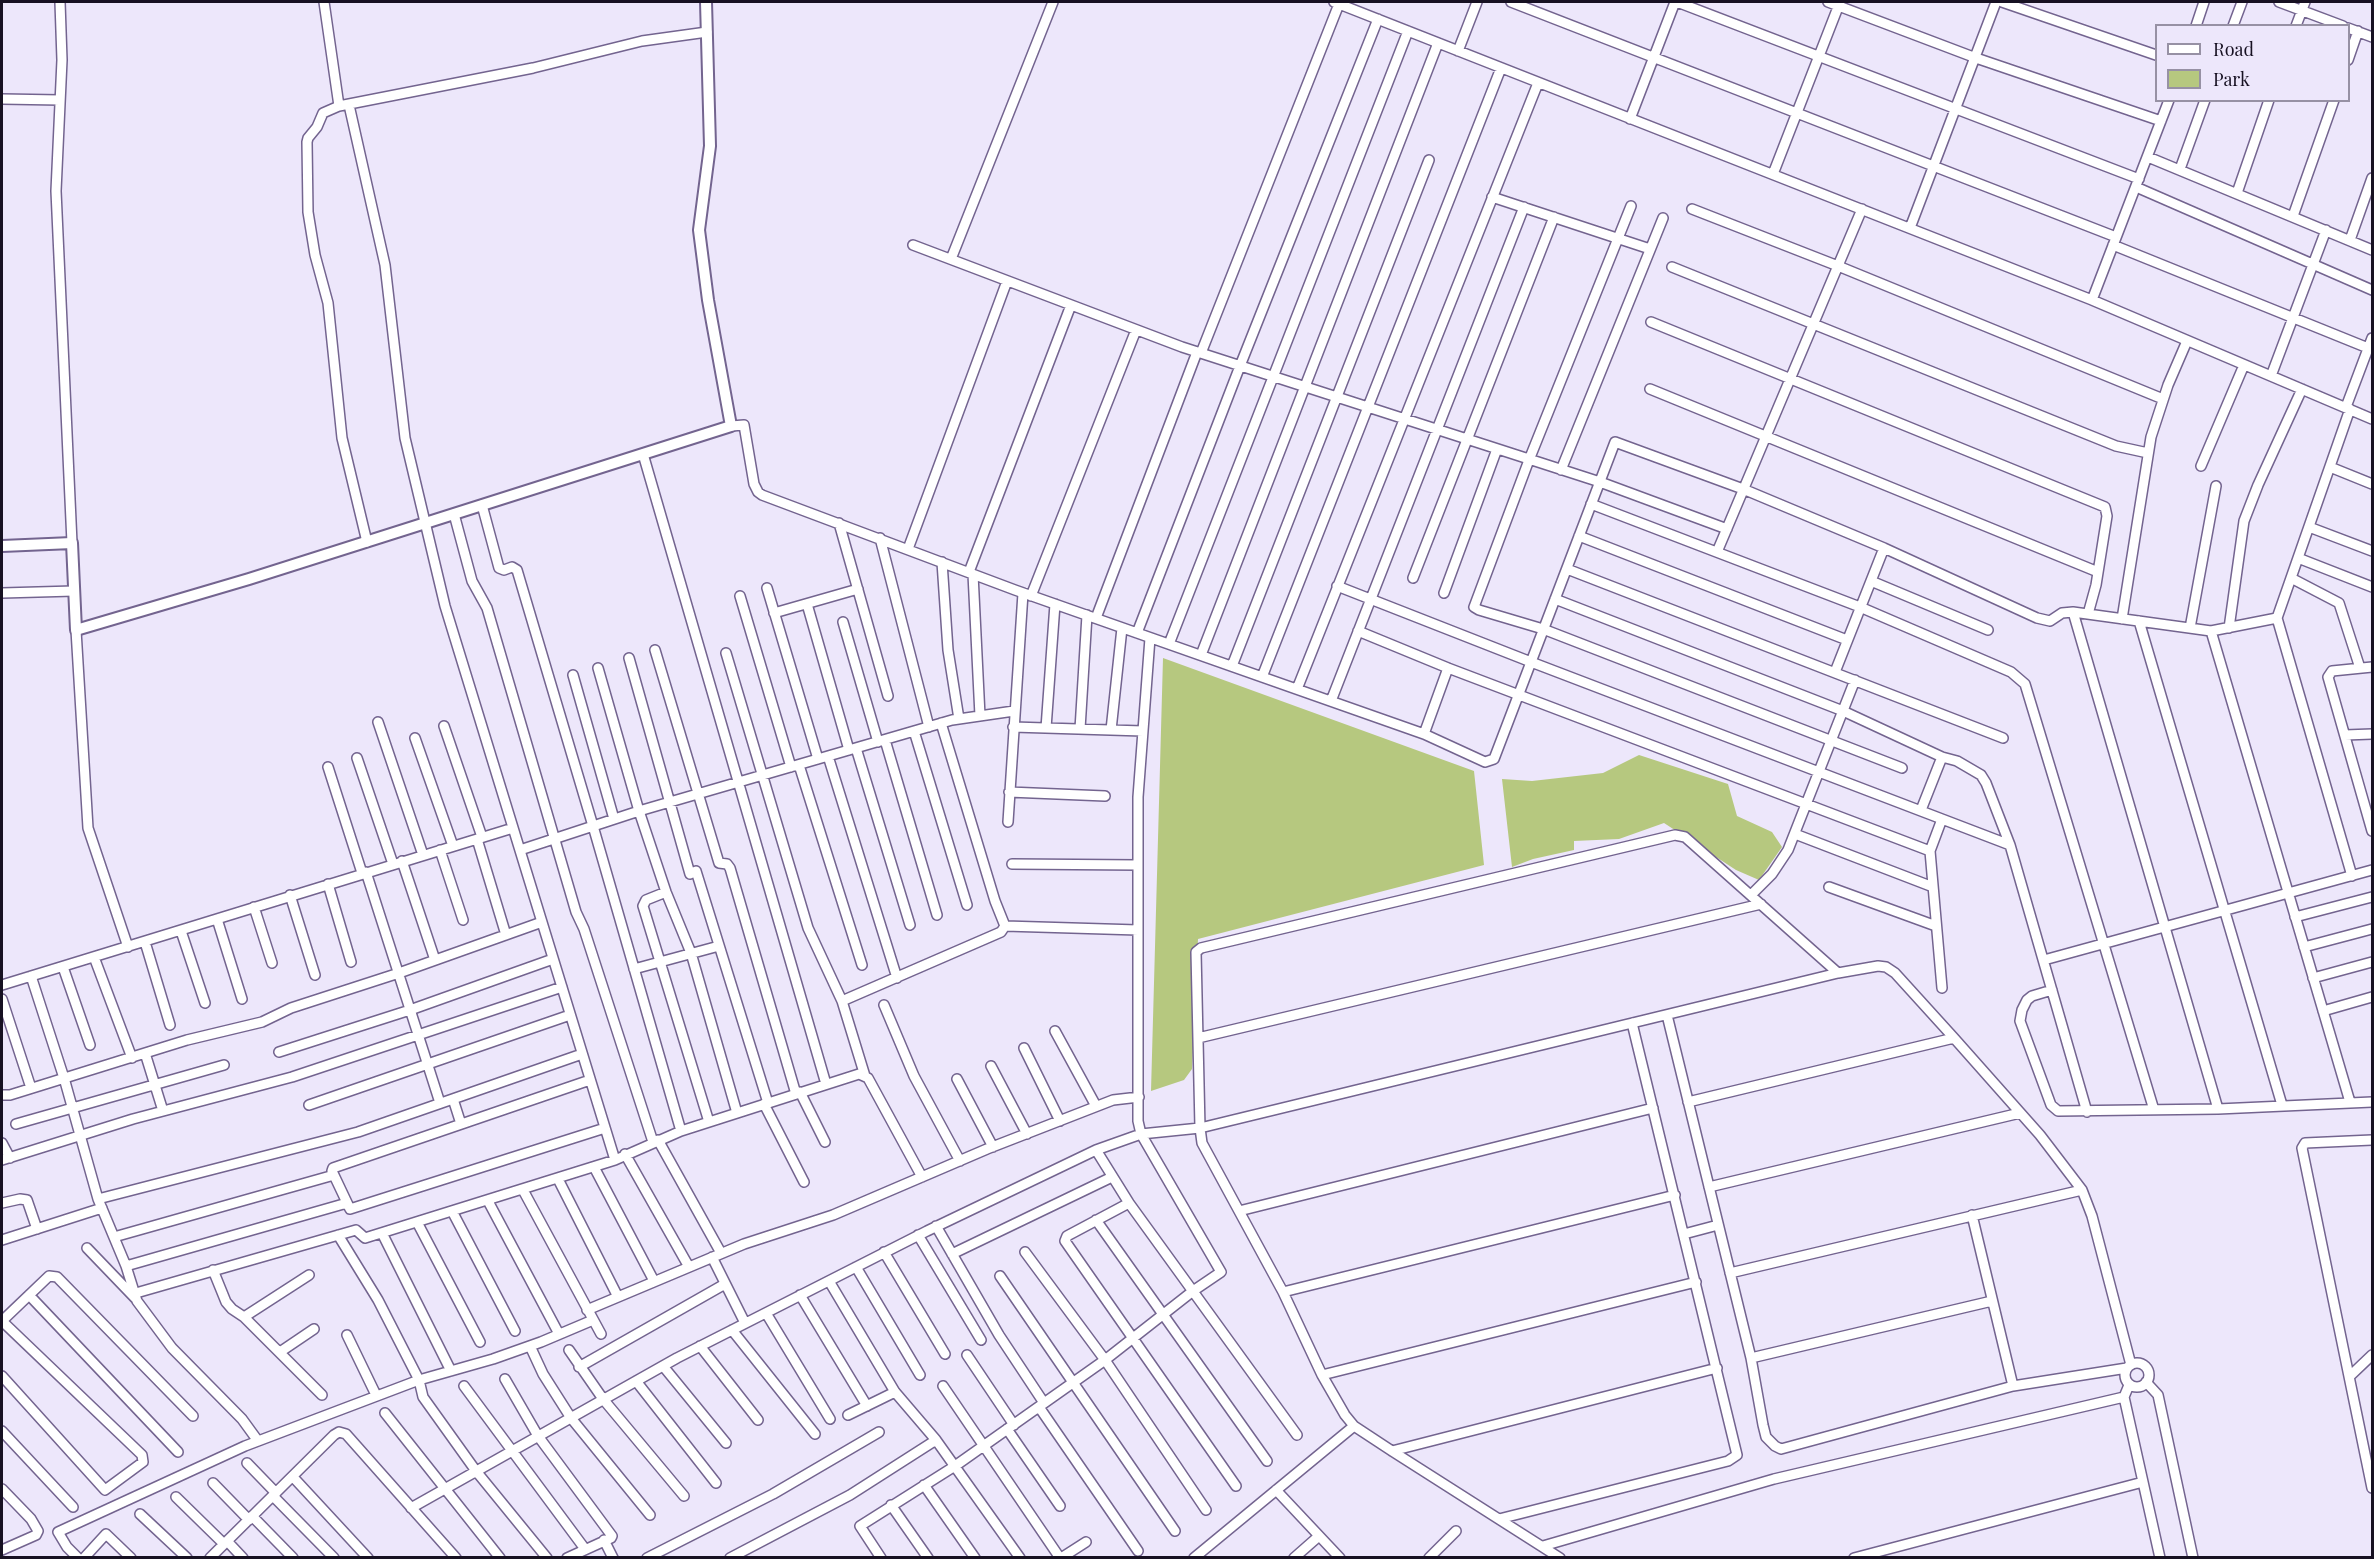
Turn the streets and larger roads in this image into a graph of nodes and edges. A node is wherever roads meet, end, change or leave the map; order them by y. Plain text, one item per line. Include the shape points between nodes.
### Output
1 (60, 2) edge
2 (324, 2) edge
3 (706, 2) edge
4 (1053, 2) edge
5 (1477, 2) edge
6 (1511, 2) edge
7 (1676, 2) edge
8 (1828, 2) edge
9 (1996, 2) edge
10 (2002, 2) edge
11 (2242, 2) edge
12 (2279, 2) edge
13 (1337, 3) edge
14 (2200, 3) edge
15 (1840, 4) edge
16 (2303, 6) edge
17 (1378, 19) junction
18 (2196, 24) edge
19 (2234, 24) edge
20 (2297, 24) edge
21 (2339, 24) edge
22 (2350, 28) edge
23 (1408, 31) junction
24 (706, 32) junction
25 (2358, 32) junction
26 (2373, 37) edge
27 (1438, 43) junction
28 (1458, 51) junction
29 (2155, 54) edge
30 (1819, 56) junction
31 (1653, 57) junction
32 (2350, 57) edge
33 (1976, 58) junction
34 (1500, 68) junction
35 (1538, 83) junction
36 (2, 99) edge
37 (60, 100) junction
38 (2168, 102) edge
39 (2204, 102) edge
40 (2269, 102) edge
41 (2333, 102) edge
42 (349, 105) junction
43 (339, 106) junction
44 (1956, 109) junction
45 (1797, 113) junction
46 (1630, 119) junction
47 (2162, 122) junction
48 (2148, 157) junction
49 (1429, 160) dead end
50 (1934, 166) junction
51 (2180, 169) junction
52 (1773, 174) junction
53 (2373, 178) edge
54 (2137, 183) junction
55 (2237, 193) junction
56 (1492, 197) junction
57 (1631, 206) dead end
58 (1524, 207) junction
59 (1692, 209) dead end
60 (1862, 209) junction
61 (2293, 216) junction
62 (1554, 217) junction
63 (1663, 218) dead end
64 (1910, 228) junction
65 (2326, 230) junction
66 (1619, 237) junction
67 (2350, 240) junction
68 (2115, 241) junction
69 (913, 245) dead end
70 (1650, 249) junction
71 (2373, 250) edge
72 (951, 259) junction
73 (2313, 264) junction
74 (1838, 266) junction
75 (1672, 267) dead end
76 (1007, 280) junction
77 (2373, 290) edge
78 (2092, 300) junction
79 (1071, 305) junction
80 (2293, 318) junction
81 (1650, 322) dead end
82 (1814, 322) junction
83 (1136, 330) junction
84 (2373, 338) edge
85 (2187, 341) junction
86 (2368, 348) junction
87 (1199, 353) junction
88 (2244, 364) junction
89 (1240, 366) junction
90 (2271, 376) junction
91 (1272, 377) junction
92 (1789, 380) junction
93 (1304, 387) junction
94 (1650, 389) dead end
95 (2302, 389) junction
96 (1337, 398) junction
97 (2163, 399) junction
98 (1368, 408) junction
99 (2348, 408) junction
100 (2373, 419) edge
101 (1403, 420) junction
102 (731, 426) junction
103 (1435, 430) junction
104 (1766, 436) junction
105 (1467, 440) junction
106 (1497, 450) junction
107 (2148, 453) junction
108 (643, 454) junction
109 (1529, 460) junction
110 (2201, 465) dead end
111 (2330, 467) junction
112 (1561, 470) junction
113 (1600, 482) junction
114 (2373, 484) edge
115 (2216, 486) dead end
116 (1743, 489) junction
117 (1591, 504) junction
118 (482, 506) junction
119 (454, 514) junction
120 (426, 523) junction
121 (839, 523) junction
122 (2309, 527) junction
123 (1727, 529) junction
124 (1579, 536) junction
125 (880, 538) junction
126 (367, 542) junction
127 (72, 543) junction
128 (2, 546) edge
129 (1884, 548) junction
130 (908, 549) junction
131 (2373, 551) edge
132 (1717, 552) junction
133 (2298, 558) junction
134 (942, 562) junction
135 (1567, 569) junction
136 (2098, 572) junction
137 (971, 573) junction
138 (1413, 578) dead end
139 (2291, 578) junction
140 (1871, 581) junction
141 (1337, 586) junction
142 (2373, 587) edge
143 (767, 588) dead end
144 (858, 590) junction
145 (74, 591) junction
146 (2, 593) edge
147 (1444, 593) dead end
148 (1027, 594) junction
149 (740, 597) dead end
150 (1370, 599) junction
151 (1555, 599) junction
152 (807, 604) junction
153 (1055, 604) junction
154 (1860, 607) junction
155 (2073, 612) junction
156 (774, 613) junction
157 (2088, 614) junction
158 (1092, 617) junction
159 (2277, 618) junction
160 (2122, 619) junction
161 (2139, 621) junction
162 (843, 622) dead end
163 (1122, 628) junction
164 (2190, 628) junction
165 (2229, 628) junction
166 (1543, 629) junction
167 (76, 630) junction
168 (1988, 630) dead end
169 (1358, 631) junction
170 (2211, 631) junction
171 (1137, 633) junction
172 (1150, 638) junction
173 (1847, 640) junction
174 (1169, 644) junction
175 (656, 650) dead end
176 (726, 653) dead end
177 (1201, 655) junction
178 (629, 658) dead end
179 (1531, 662) junction
180 (1232, 666) junction
181 (2373, 667) edge
182 (598, 668) dead end
183 (1448, 668) junction
184 (2360, 668) junction
185 (1836, 672) junction
186 (573, 675) dead end
187 (1262, 677) junction
188 (1855, 680) junction
189 (1297, 689) junction
190 (1518, 695) junction
191 (888, 696) dead end
192 (1330, 701) junction
193 (1014, 711) junction
194 (1843, 711) junction
195 (980, 716) junction
196 (959, 719) junction
197 (378, 722) dead end
198 (941, 723) junction
199 (444, 726) dead end
200 (929, 727) junction
201 (1013, 727) junction
202 (1046, 728) junction
203 (1080, 729) junction
204 (1111, 730) junction
205 (914, 731) junction
206 (1143, 731) junction
207 (1424, 734) junction
208 (2373, 734) edge
209 (2345, 735) junction
210 (416, 738) dead end
211 (2003, 738) dead end
212 (881, 741) junction
213 (1832, 741) junction
214 (853, 749) junction
215 (1942, 757) junction
216 (357, 758) dead end
217 (823, 758) junction
218 (795, 766) junction
219 (328, 767) dead end
220 (1902, 768) dead end
221 (1820, 772) junction
222 (762, 775) junction
223 (737, 783) junction
224 (1009, 792) junction
225 (698, 794) junction
226 (1105, 796) dead end
227 (2368, 800) edge
228 (669, 802) junction
229 (1807, 804) junction
230 (1921, 810) junction
231 (639, 811) junction
232 (614, 819) junction
233 (1942, 819) junction
234 (1008, 822) dead end
235 (594, 826) junction
236 (513, 828) junction
237 (2373, 831) edge
238 (1795, 834) junction
239 (479, 838) junction
240 (554, 839) junction
241 (2010, 845) junction
242 (453, 846) junction
243 (440, 850) junction
244 (520, 850) junction
245 (1930, 851) junction
246 (423, 855) junction
247 (398, 862) junction
248 (1012, 864) dead end
249 (1138, 865) junction
250 (2373, 870) edge
251 (364, 872) junction
252 (2352, 876) junction
253 (328, 884) junction
254 (1829, 887) dead end
255 (1933, 887) junction
256 (666, 892) junction
257 (2288, 893) junction
258 (290, 895) junction
259 (1751, 895) junction
260 (2373, 897) edge
261 (1761, 904) junction
262 (967, 905) dead end
263 (254, 907) junction
264 (2224, 911) junction
265 (937, 915) dead end
266 (2295, 917) junction
267 (217, 919) junction
268 (463, 920) dead end
269 (542, 922) junction
270 (910, 925) dead end
271 (1005, 926) junction
272 (1936, 926) junction
273 (2165, 927) junction
274 (2373, 929) edge
275 (1138, 930) junction
276 (181, 931) junction
277 (506, 935) junction
278 (145, 942) junction
279 (2105, 944) junction
280 (719, 946) junction
281 (128, 947) junction
282 (2304, 947) junction
283 (691, 953) junction
284 (94, 957) junction
285 (553, 959) junction
286 (435, 960) junction
287 (2043, 960) junction
288 (661, 961) junction
289 (351, 962) dead end
290 (2373, 962) edge
291 (272, 963) dead end
292 (862, 965) dead end
293 (63, 967) junction
294 (634, 969) junction
295 (399, 973) junction
296 (1838, 973) junction
297 (315, 975) dead end
298 (31, 976) junction
299 (897, 978) junction
300 (2313, 978) junction
301 (2, 985) edge
302 (562, 987) junction
303 (1942, 988) dead end
304 (2052, 990) junction
305 (2373, 997) edge
306 (2, 999) edge
307 (242, 999) dead end
308 (842, 1001) junction
309 (205, 1003) dead end
310 (884, 1005) dead end
311 (410, 1010) junction
312 (2323, 1011) junction
313 (570, 1015) junction
314 (1667, 1015) junction
315 (1632, 1023) junction
316 (170, 1025) dead end
317 (1055, 1031) dead end
318 (418, 1037) junction
319 (1198, 1038) junction
320 (1954, 1038) junction
321 (90, 1045) dead end
322 (1024, 1048) dead end
323 (279, 1052) dead end
324 (145, 1053) junction
325 (582, 1054) junction
326 (132, 1058) junction
327 (427, 1064) junction
328 (224, 1065) dead end
329 (991, 1066) dead end
330 (865, 1076) junction
331 (64, 1078) junction
332 (957, 1079) dead end
333 (590, 1080) junction
334 (155, 1084) junction
335 (826, 1084) junction
336 (31, 1088) junction
337 (798, 1093) junction
338 (2, 1095) edge
339 (1139, 1097) junction
340 (453, 1098) junction
341 (1688, 1102) junction
342 (2350, 1102) junction
343 (2373, 1102) edge
344 (440, 1103) junction
345 (766, 1104) junction
346 (309, 1105) dead end
347 (2282, 1105) junction
348 (1096, 1106) junction
349 (72, 1108) junction
350 (1653, 1108) junction
351 (2218, 1109) junction
352 (2154, 1110) junction
353 (163, 1111) junction
354 (2087, 1112) junction
355 (737, 1113) junction
356 (2020, 1113) junction
357 (1060, 1120) junction
358 (709, 1122) junction
359 (16, 1124) dead end
360 (461, 1124) junction
361 (605, 1128) junction
362 (1200, 1128) junction
363 (681, 1131) junction
364 (1027, 1134) junction
365 (1141, 1134) junction
366 (81, 1136) junction
367 (2373, 1140) edge
368 (656, 1141) junction
369 (825, 1142) dead end
370 (2, 1143) edge
371 (993, 1147) junction
372 (1096, 1150) junction
373 (625, 1154) junction
374 (6, 1159) edge
375 (615, 1160) junction
376 (960, 1161) junction
377 (594, 1167) junction
378 (334, 1175) junction
379 (922, 1177) junction
380 (1112, 1177) junction
381 (558, 1179) junction
382 (804, 1182) dead end
383 (1709, 1187) junction
384 (523, 1190) junction
385 (2082, 1190) junction
386 (1675, 1195) junction
387 (488, 1201) junction
388 (2, 1203) edge
389 (347, 1203) junction
390 (1129, 1203) junction
391 (100, 1204) junction
392 (452, 1211) junction
393 (1239, 1211) junction
394 (1972, 1215) junction
395 (1096, 1220) junction
396 (417, 1222) junction
397 (1718, 1225) junction
398 (936, 1226) junction
399 (37, 1229) junction
400 (382, 1233) junction
401 (1684, 1234) junction
402 (338, 1235) junction
403 (918, 1235) junction
404 (114, 1237) junction
405 (2, 1240) edge
406 (87, 1248) dead end
407 (884, 1252) junction
408 (1024, 1252) dead end
409 (952, 1254) junction
410 (717, 1255) junction
411 (126, 1266) junction
412 (689, 1267) junction
413 (856, 1267) junction
414 (213, 1270) junction
415 (1730, 1273) junction
416 (309, 1275) dead end
417 (1000, 1276) dead end
418 (654, 1281) junction
419 (828, 1281) junction
420 (1696, 1282) junction
421 (725, 1284) junction
422 (1193, 1291) junction
423 (1283, 1292) junction
424 (29, 1295) junction
425 (800, 1295) junction
426 (618, 1296) junction
427 (136, 1297) junction
428 (1992, 1301) junction
429 (587, 1310) junction
430 (766, 1312) junction
431 (1164, 1314) junction
432 (244, 1317) junction
433 (592, 1320) junction
434 (2, 1321) edge
435 (745, 1323) junction
436 (315, 1329) dead end
437 (732, 1330) junction
438 (515, 1331) dead end
439 (559, 1334) junction
440 (601, 1334) dead end
441 (347, 1335) dead end
442 (1134, 1338) junction
443 (981, 1340) dead end
444 (480, 1342) dead end
445 (530, 1346) junction
446 (700, 1346) junction
447 (569, 1350) dead end
448 (280, 1352) junction
449 (945, 1354) dead end
450 (967, 1355) dead end
451 (2373, 1355) edge
452 (1751, 1358) junction
453 (1105, 1360) junction
454 (663, 1366) junction
455 (2129, 1366) junction
456 (579, 1367) junction
457 (1717, 1368) junction
458 (451, 1371) junction
459 (920, 1375) dead end
460 (1322, 1375) junction
461 (2, 1376) edge
462 (2350, 1376) junction
463 (505, 1379) dead end
464 (419, 1380) junction
465 (636, 1381) junction
466 (2146, 1382) junction
467 (1072, 1383) junction
468 (2129, 1385) junction
469 (464, 1386) dead end
470 (943, 1386) dead end
471 (2013, 1386) junction
472 (894, 1392) junction
473 (322, 1395) dead end
474 (376, 1395) junction
475 (2124, 1397) junction
476 (603, 1400) junction
477 (1041, 1405) junction
478 (867, 1406) junction
479 (385, 1413) dead end
480 (848, 1415) dead end
481 (193, 1416) dead end
482 (571, 1418) junction
483 (831, 1419) dead end
484 (758, 1420) dead end
485 (1354, 1426) junction
486 (1010, 1427) junction
487 (2, 1431) edge
488 (879, 1432) dead end
489 (814, 1434) dead end
490 (1297, 1435) dead end
491 (538, 1436) junction
492 (936, 1440) junction
493 (258, 1441) junction
494 (726, 1443) dead end
495 (982, 1446) junction
496 (511, 1451) junction
497 (1392, 1451) junction
498 (178, 1452) dead end
499 (1268, 1461) dead end
500 (247, 1463) dead end
501 (955, 1466) junction
502 (476, 1471) junction
503 (293, 1477) junction
504 (2143, 1482) junction
505 (716, 1483) dead end
506 (213, 1484) dead end
507 (924, 1485) junction
508 (1236, 1486) dead end
509 (444, 1488) junction
510 (2373, 1488) edge
511 (2, 1489) edge
512 (1276, 1490) junction
513 (274, 1495) junction
514 (684, 1496) dead end
515 (176, 1497) dead end
516 (891, 1504) junction
517 (1060, 1506) dead end
518 (73, 1507) dead end
519 (411, 1508) junction
520 (1206, 1510) dead end
521 (140, 1514) dead end
522 (650, 1515) dead end
523 (250, 1518) junction
524 (1498, 1519) junction
525 (1174, 1532) dead end
526 (1456, 1532) dead end
527 (1319, 1536) junction
528 (604, 1540) junction
529 (225, 1542) junction
530 (1086, 1542) dead end
531 (1543, 1546) junction
532 (585, 1549) junction
533 (2, 1550) edge
534 (1138, 1551) dead end
535 (742, 1555) edge
536 (78, 1557) edge
537 (84, 1557) edge
538 (131, 1557) edge
539 (187, 1557) edge
540 (210, 1557) edge
541 (243, 1557) edge
542 (293, 1557) edge
543 (334, 1557) edge
544 (368, 1557) edge
545 (456, 1557) edge
546 (500, 1557) edge
547 (547, 1557) edge
548 (567, 1557) edge
549 (613, 1557) edge
550 (647, 1557) edge
551 (730, 1557) edge
552 (880, 1557) edge
553 (928, 1557) edge
554 (975, 1557) edge
555 (1020, 1557) edge
556 (1060, 1557) edge
557 (1194, 1557) edge
558 (1294, 1557) edge
559 (1340, 1557) edge
560 (1429, 1557) edge
561 (1560, 1557) edge
562 (1854, 1557) edge
563 (2160, 1557) edge
564 (2193, 1557) edge

1 - 37 street
2 - 43 street
3 - 24 street
4 - 72 street
5 - 28 street
6 - 31 street
7 - 30 street
7 - 31 street
8 - 15 street
9 - 33 street
10 - 29 street
11 - 19 street
12 - 16 street
13 - 17 street
13 - 87 street
14 - 18 street
15 - 30 street
15 - 33 street
16 - 20 street
16 - 21 street
17 - 23 street
17 - 89 street
22 - 25 street
23 - 27 street
23 - 91 street
24 - 42 street via 654,38 533,68
24 - 102 street via 710,146 699,230
25 - 26 street
25 - 32 street
27 - 28 street
27 - 93 street
28 - 34 street
30 - 44 street
30 - 45 street
31 - 45 street
31 - 46 street
33 - 44 street
33 - 47 street
34 - 35 street
34 - 98 street
35 - 46 street
35 - 56 street
36 - 37 street
37 - 127 street via 56,191
38 - 47 street
39 - 51 street
40 - 55 street
41 - 61 street
42 - 43 street
42 - 120 street via 385,265 405,438
43 - 126 street via 323,113 308,138 308,213 327,303 342,438
44 - 50 street
44 - 54 street
45 - 50 street
45 - 52 street
46 - 52 street
47 - 48 street
48 - 51 street
48 - 54 street
49 - 96 street
50 - 64 street
50 - 68 street
51 - 55 street
52 - 60 street
53 - 67 street
54 - 68 street
54 - 73 street
55 - 61 street
56 - 58 street
56 - 101 street
57 - 66 street
58 - 62 street
58 - 103 street
59 - 74 street
60 - 64 street
60 - 74 street
61 - 65 street
62 - 66 street
62 - 105 street
63 - 70 street
64 - 78 street
65 - 67 street
65 - 73 street
66 - 70 street
66 - 109 street
67 - 71 street
68 - 78 street
68 - 80 street
69 - 72 street
70 - 112 street
72 - 76 street
73 - 77 street
73 - 80 street
74 - 82 street
74 - 97 street
75 - 82 street
76 - 79 street
76 - 130 street
78 - 85 street
79 - 83 street
79 - 137 street
80 - 86 street
80 - 90 street
81 - 92 street
82 - 92 street
82 - 107 street via 2116,446
83 - 87 street
83 - 148 street
84 - 86 street
85 - 88 street
85 - 97 street
86 - 99 street
87 - 89 street
87 - 158 street
88 - 90 street
88 - 110 street
89 - 91 street
89 - 171 street
90 - 95 street
91 - 93 street
91 - 174 street
92 - 104 street
92 - 136 street via 2105,507
93 - 96 street
93 - 177 street
94 - 104 street
95 - 99 street
95 - 165 street via 2244,521
96 - 98 street
96 - 180 street
97 - 107 street
98 - 101 street
98 - 187 street
99 - 100 street
99 - 111 street
101 - 103 street
101 - 141 street
102 - 108 street
102 - 121 street via 744,425 758,492
103 - 105 street
103 - 150 street
104 - 116 street
104 - 136 street
105 - 106 street
105 - 138 street
106 - 109 street
106 - 147 street
107 - 160 street
108 - 118 street
108 - 223 street
109 - 112 street
109 - 166 street via 1474,607
111 - 114 street
111 - 122 street
112 - 113 street
113 - 116 street via 1615,442
113 - 117 street
113 - 123 street
115 - 164 street
116 - 123 street
116 - 129 street
117 - 124 street
117 - 132 street
118 - 119 street
118 - 235 street via 499,568 517,570
119 - 120 street
119 - 240 street via 472,581 490,619
120 - 126 street
120 - 236 street via 445,606
121 - 125 street
121 - 144 street
122 - 131 street
122 - 133 street
123 - 132 street
124 - 135 street
124 - 173 street
125 - 130 street
125 - 200 street
126 - 167 street
127 - 128 street
127 - 145 street
129 - 140 street
129 - 155 street via 2037,618 2050,621 2062,613
130 - 134 street
132 - 154 street
133 - 139 street
133 - 142 street
134 - 137 street
134 - 196 street via 948,650
135 - 151 street
135 - 185 street
136 - 157 street
137 - 148 street
137 - 195 street
139 - 159 street
139 - 184 street via 2338,601
140 - 154 street
140 - 168 street
141 - 150 street
141 - 189 street
143 - 156 street
144 - 152 street
144 - 191 street
145 - 146 street
145 - 167 street
148 - 153 street
148 - 193 street
149 - 218 street
150 - 169 street
150 - 179 street
151 - 166 street
151 - 194 street
152 - 156 street
152 - 214 street
153 - 158 street
153 - 202 street
154 - 173 street
154 - 279 street via 2010,672 2025,684
155 - 157 street
155 - 273 street
156 - 217 street
157 - 160 street
158 - 163 street
158 - 203 street
159 - 165 street
159 - 252 street
160 - 161 street
161 - 164 street
161 - 264 street
162 - 212 street
163 - 171 street
163 - 204 street
164 - 170 street
165 - 170 street
166 - 179 street
166 - 213 street
167 - 281 street via 88,828
169 - 183 street
169 - 192 street
170 - 257 street
171 - 172 street
172 - 174 street
172 - 206 street
173 - 185 street
174 - 177 street
175 - 225 street
176 - 222 street
177 - 180 street
178 - 228 street
179 - 190 street
179 - 221 street
180 - 187 street
181 - 184 street
182 - 231 street
183 - 190 street
183 - 207 street
184 - 209 street via 2332,671 2328,675
185 - 188 street
186 - 232 street
187 - 189 street
188 - 194 street
188 - 211 street
189 - 192 street
190 - 207 street via 1494,759 1489,762
190 - 229 street
192 - 207 street
193 - 195 street
193 - 201 street
194 - 213 street
194 - 215 street
195 - 196 street
196 - 198 street
197 - 246 street
198 - 200 street
198 - 271 street
199 - 239 street
200 - 205 street
201 - 202 street
201 - 224 street
202 - 203 street
203 - 204 street
204 - 206 street
205 - 212 street
205 - 262 street
206 - 249 street
208 - 209 street
209 - 227 street
210 - 242 street
212 - 214 street
212 - 265 street
213 - 220 street
213 - 221 street
214 - 217 street
214 - 270 street
215 - 230 street
215 - 241 street via 1981,775
216 - 247 street
217 - 218 street
217 - 299 street
218 - 222 street
218 - 292 street
219 - 251 street
221 - 229 street
221 - 230 street
222 - 223 street
222 - 308 street via 808,928
223 - 225 street
223 - 335 street
224 - 226 street
224 - 234 street
225 - 228 street
225 - 337 street via 719,863 730,868
227 - 237 street
228 - 231 street
228 - 280 street via 690,874 696,871
229 - 238 street
229 - 245 street
230 - 233 street
231 - 232 street
231 - 256 street
232 - 235 street
233 - 241 street
233 - 245 street
235 - 240 street
235 - 294 street
236 - 239 street
236 - 244 street
238 - 255 street
238 - 259 street via 1772,874
239 - 242 street
239 - 277 street
240 - 244 street
240 - 368 street
241 - 287 street
242 - 243 street
243 - 246 street
243 - 268 street
244 - 269 street
245 - 255 street
246 - 247 street
247 - 251 street
247 - 286 street
248 - 249 street
249 - 275 street
250 - 252 street
251 - 253 street
251 - 295 street
252 - 257 street
253 - 258 street
253 - 289 street
254 - 272 street
255 - 272 street
256 - 283 street
256 - 288 street via 643,904
257 - 264 street
257 - 266 street
258 - 263 street
258 - 297 street
259 - 261 street
259 - 319 street via 1685,837 1670,835 1201,948 1195,956
260 - 266 street
261 - 296 street
261 - 319 street
263 - 267 street
263 - 291 street
264 - 273 street
264 - 347 street
266 - 282 street
267 - 276 street
267 - 307 street
269 - 277 street
269 - 285 street
271 - 275 street
271 - 299 street via 1001,932
272 - 303 street
273 - 279 street
273 - 351 street
274 - 282 street
275 - 339 street
276 - 278 street
276 - 309 street
277 - 286 street
278 - 281 street
278 - 316 street
279 - 287 street
279 - 352 street
280 - 283 street
280 - 345 street
281 - 284 street
282 - 300 street
283 - 288 street
283 - 355 street
284 - 293 street
284 - 326 street
285 - 302 street
285 - 311 street
286 - 295 street
287 - 304 street
288 - 294 street
288 - 358 street
290 - 300 street
293 - 298 street
293 - 321 street
294 - 363 street
295 - 311 street
295 - 324 street via 291,1008 262,1022
296 - 314 street
296 - 320 street via 1886,967
298 - 301 street
298 - 331 street
299 - 308 street
300 - 312 street
302 - 313 street
302 - 318 street
304 - 354 street
304 - 354 street via 2027,1000 2020,1020 2051,1105 2058,1111
305 - 312 street
306 - 336 street
308 - 330 street
310 - 376 street via 914,1076
311 - 318 street
311 - 323 street
312 - 342 street
313 - 325 street
313 - 327 street
314 - 315 street
314 - 341 street
315 - 350 street
315 - 362 street
317 - 348 street
318 - 327 street
318 - 353 street via 292,1077
319 - 362 street
320 - 341 street
320 - 356 street
322 - 357 street
324 - 326 street
324 - 334 street
325 - 333 street
325 - 340 street
326 - 331 street
327 - 344 street
327 - 346 street
328 - 334 street
329 - 364 street
330 - 335 street via 859,1074
330 - 379 street
331 - 336 street
331 - 349 street
332 - 371 street
333 - 360 street
333 - 361 street
334 - 349 street
334 - 353 street
335 - 337 street
336 - 338 street
337 - 345 street
337 - 369 street
339 - 348 street
339 - 365 street
340 - 344 street
340 - 360 street
341 - 383 street
342 - 343 street
342 - 347 street
344 - 391 street via 358,1132
345 - 355 street
345 - 382 street
347 - 351 street
348 - 357 street
349 - 359 street
349 - 366 street
350 - 386 street
350 - 393 street
351 - 352 street
352 - 354 street
353 - 366 street
355 - 358 street
356 - 383 street
356 - 385 street
357 - 364 street
358 - 363 street
360 - 378 street via 333,1168
361 - 375 street
361 - 389 street via 350,1209
362 - 365 street
362 - 393 street via 1202,1143
363 - 368 street
364 - 371 street
365 - 372 street
365 - 422 street via 1221,1272
366 - 374 street
366 - 391 street
367 - 462 street via 2305,1143 2302,1148
368 - 373 street
368 - 410 street
370 - 374 street
371 - 376 street
372 - 380 street
372 - 398 street
373 - 375 street
373 - 412 street
375 - 377 street
376 - 379 street
377 - 381 street
377 - 418 street
378 - 389 street
378 - 404 street
379 - 410 street via 833,1215
380 - 390 street
380 - 409 street
381 - 384 street
381 - 426 street
383 - 397 street
384 - 387 street
384 - 429 street
385 - 394 street
385 - 455 street
386 - 401 street
386 - 423 street
387 - 392 street
387 - 439 street
388 - 399 street via 27,1200
389 - 411 street
390 - 395 street
390 - 422 street
391 - 399 street
391 - 404 street
392 - 396 street
392 - 438 street
393 - 423 street
394 - 415 street
394 - 428 street
395 - 431 street
395 - 442 street via 1067,1236 1065,1241
396 - 400 street
396 - 444 street
397 - 401 street
397 - 415 street
398 - 403 street
398 - 409 street
399 - 405 street
400 - 402 street via 364,1238 356,1230
400 - 458 street
401 - 420 street
402 - 414 street
402 - 464 street via 378,1300
403 - 407 street
403 - 443 street
404 - 411 street
406 - 427 street
407 - 413 street
407 - 449 street
408 - 453 street
409 - 477 street
410 - 412 street
410 - 421 street
411 - 427 street
412 - 418 street
413 - 419 street
413 - 459 street
414 - 427 street
414 - 432 street via 226,1302
415 - 452 street
416 - 432 street
417 - 467 street
418 - 426 street
419 - 425 street
419 - 472 street
420 - 457 street
420 - 460 street
421 - 435 street
421 - 456 street
422 - 431 street
422 - 490 street
423 - 460 street
424 - 434 street
424 - 481 street via 49,1276 57,1277
424 - 498 street
425 - 430 street
425 - 478 street
426 - 429 street
427 - 493 street via 172,1348 242,1419
428 - 452 street
428 - 471 street
429 - 433 street
430 - 435 street
430 - 483 street
431 - 442 street
431 - 499 street
432 - 448 street
433 - 439 street
433 - 440 street
434 - 461 street via 142,1455 143,1462 105,1490
435 - 437 street
436 - 448 street
437 - 446 street
437 - 489 street
439 - 445 street
441 - 474 street
442 - 453 street
442 - 508 street
445 - 458 street
445 - 482 street
446 - 454 street
446 - 484 street
447 - 456 street
448 - 473 street
450 - 486 street
451 - 462 street
452 - 471 street via 1766,1437 1781,1449
453 - 467 street
453 - 520 street
454 - 465 street
454 - 494 street
455 - 466 street via 2140,1363 2147,1369
455 - 468 street via 2125,1377
455 - 471 street
456 - 476 street
457 - 497 street
457 - 524 street via 1737,1452 1734,1458
458 - 464 street
460 - 485 street
462 - 510 street
463 - 491 street
464 - 474 street
464 - 502 street via 423,1397
465 - 476 street
465 - 505 street
466 - 468 street via 2138,1387
466 - 564 street via 2158,1395
467 - 477 street
467 - 525 street
468 - 475 street
469 - 496 street
470 - 495 street
472 - 478 street
472 - 492 street
474 - 493 street
475 - 504 street
475 - 531 street via 1774,1479
476 - 482 street
476 - 514 street
477 - 486 street
477 - 534 street
478 - 480 street
479 - 509 street
482 - 491 street
482 - 522 street
485 - 497 street
485 - 512 street
486 - 495 street
486 - 517 street
487 - 518 street
488 - 550 street via 773,1494
491 - 496 street
491 - 528 street via 612,1536
492 - 501 street
492 - 535 street via 850,1495
493 - 536 street via 58,1532
495 - 501 street
495 - 556 street
496 - 502 street
496 - 532 street
497 - 524 street
500 - 513 street
501 - 507 street
501 - 555 street
502 - 509 street
502 - 547 street
503 - 513 street
503 - 519 street via 334,1435 342,1432
503 - 544 street
504 - 562 street
504 - 563 street
506 - 523 street
507 - 516 street
507 - 554 street
509 - 519 street
509 - 546 street
511 - 533 street via 38,1532
512 - 527 street
512 - 557 street
513 - 523 street
513 - 543 street
515 - 529 street
516 - 552 street via 859,1527
516 - 553 street
519 - 545 street
521 - 539 street
523 - 529 street
523 - 542 street
524 - 531 street
526 - 560 street
527 - 558 street
527 - 559 street
528 - 532 street
528 - 549 street
529 - 540 street
529 - 541 street
530 - 556 street
531 - 561 street
532 - 548 street
535 - 551 street
537 - 538 street via 106,1534

